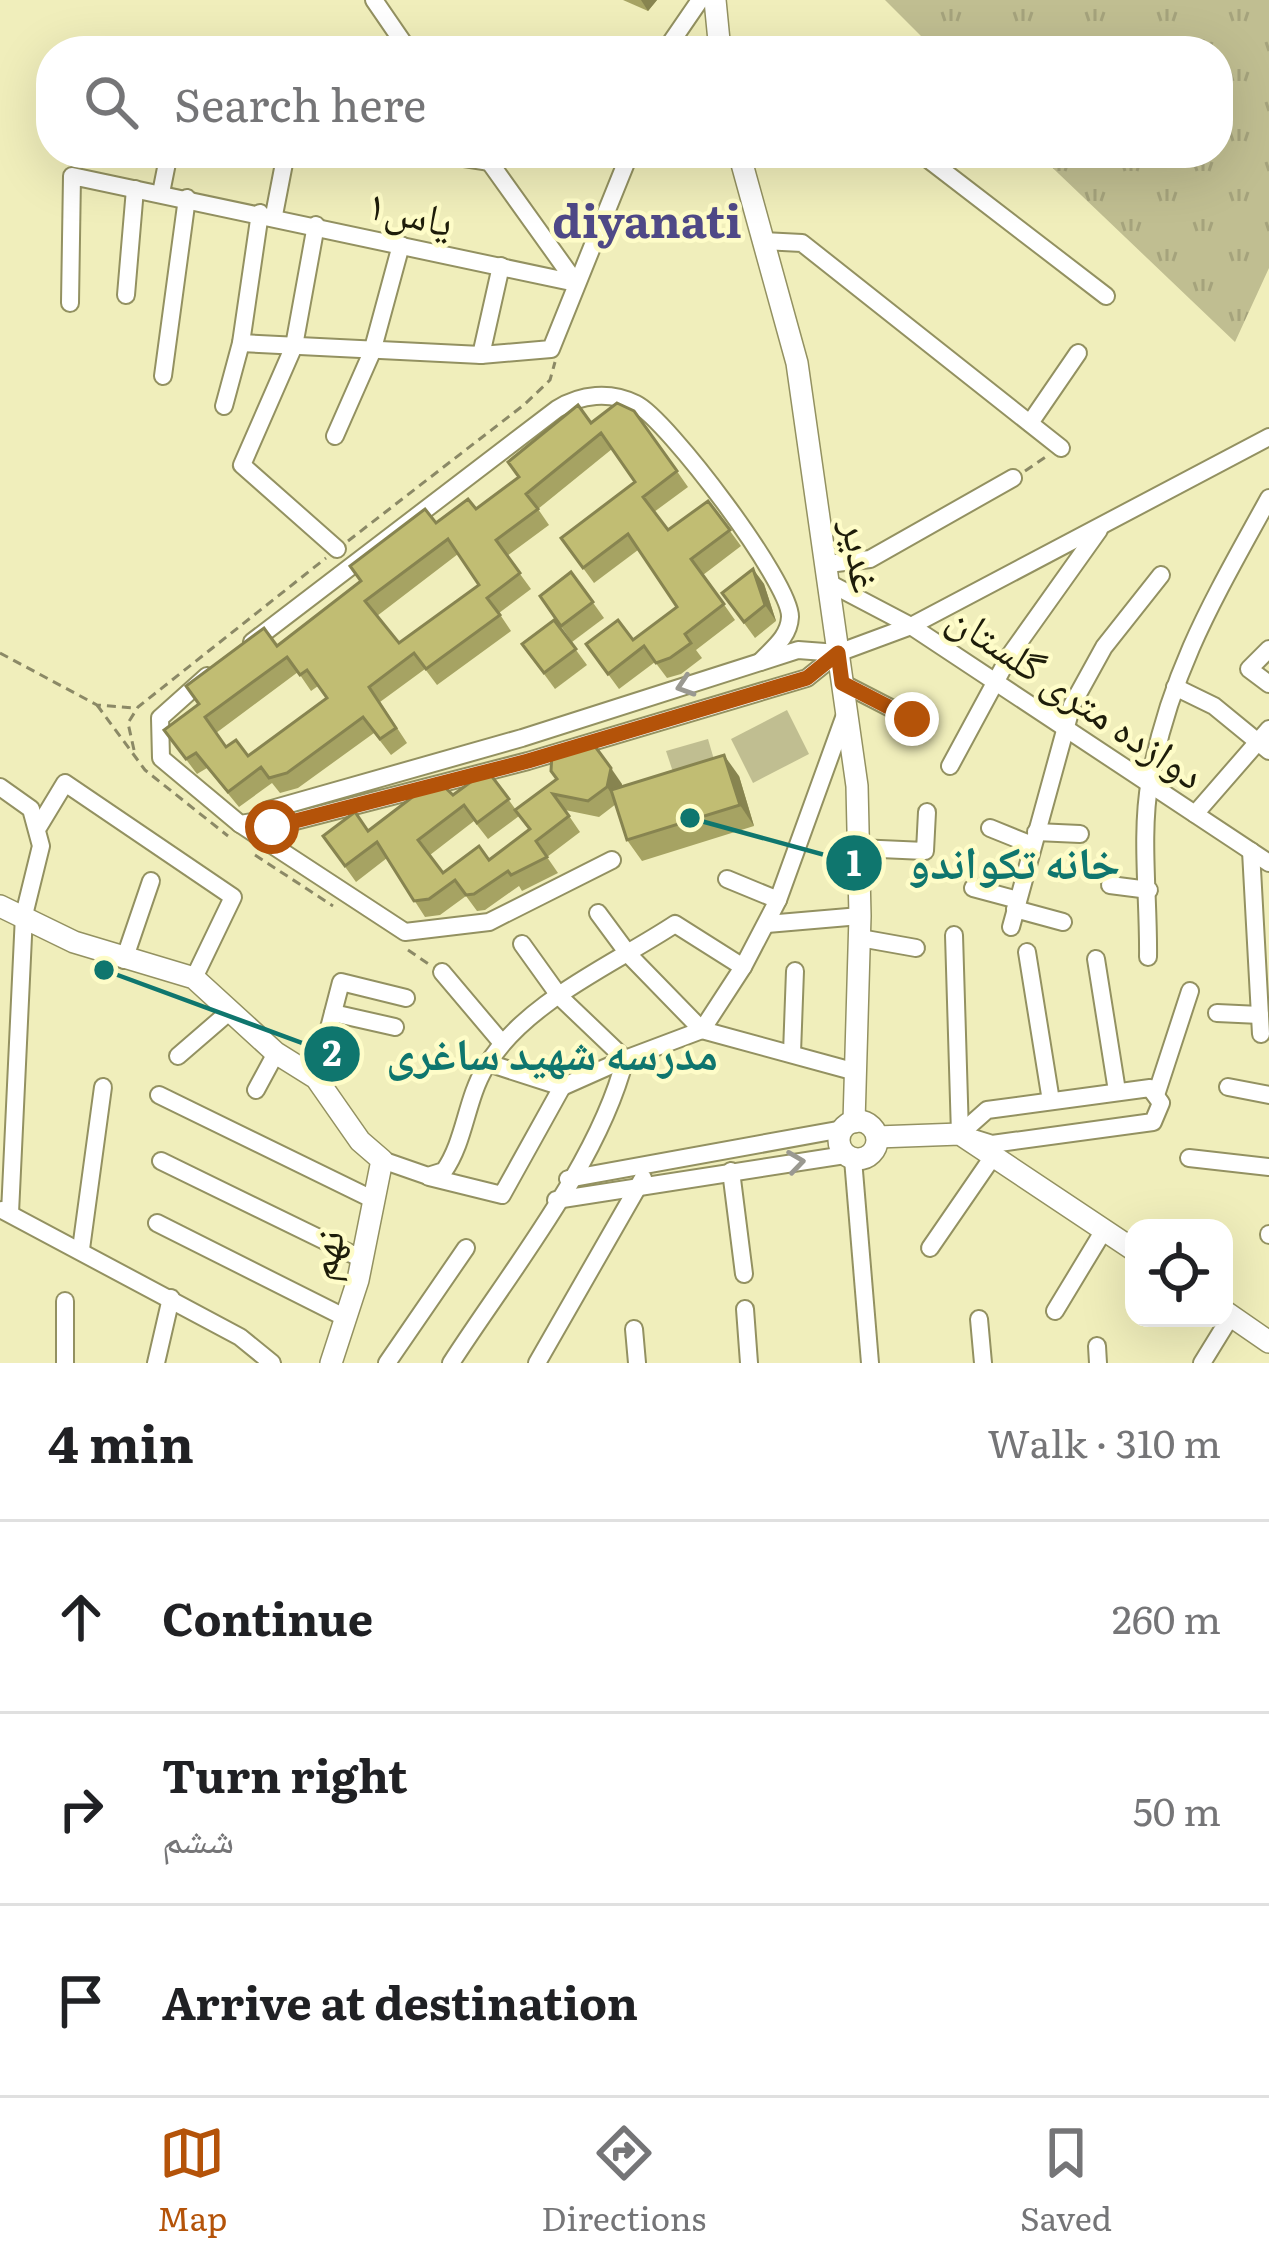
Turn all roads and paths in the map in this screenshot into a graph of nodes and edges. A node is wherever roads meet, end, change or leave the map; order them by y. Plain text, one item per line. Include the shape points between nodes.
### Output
1 (374, 0) edge
2 (700, 0) edge
3 (715, 0) edge
4 (399, 36) edge
5 (675, 36) edge
6 (720, 36) edge
7 (166, 168) edge
8 (281, 168) edge
9 (494, 168) edge
10 (624, 168) edge
11 (743, 168) edge
12 (940, 168) edge
13 (135, 189) junction
14 (161, 193) junction
15 (187, 198) junction
16 (267, 214) junction
17 (316, 225) junction
18 (763, 241) junction
19 (401, 245) junction
20 (501, 266) junction
21 (576, 283) junction
22 (126, 295) dead end
23 (1106, 296) dead end
24 (70, 303) dead end
25 (241, 343) junction
26 (294, 346) junction
27 (551, 349) junction
28 (372, 352) junction
29 (1078, 353) dead end
30 (481, 355) junction
31 (163, 376) dead end
32 (224, 406) dead end
33 (1030, 423) junction
34 (335, 436) dead end
35 (1269, 437) edge
36 (1061, 448) joint
37 (1013, 478) joint
38 (1269, 498) edge
39 (1103, 524) junction
40 (337, 549) junction
41 (830, 574) junction
42 (1161, 575) dead end
43 (911, 626) junction
44 (244, 648) edge
45 (1269, 649) edge
46 (0, 653) edge
47 (838, 653) junction
48 (226, 662) edge
49 (760, 662) junction
50 (994, 680) junction
51 (842, 683) junction
52 (1269, 684) edge
53 (1174, 687) junction
54 (97, 705) junction
55 (138, 707) junction
56 (846, 714) junction
57 (912, 719) dead end
58 (1064, 727) junction
59 (522, 738) junction
60 (1265, 741) edge
61 (528, 761) junction
62 (950, 766) dead end
63 (1149, 784) junction
64 (0, 787) edge
65 (927, 812) dead end
66 (1195, 814) junction
67 (249, 822) junction
68 (39, 826) junction
69 (990, 828) dead end
70 (1080, 834) dead end
71 (1034, 839) junction
72 (858, 848) junction
73 (1251, 851) junction
74 (612, 860) dead end
75 (1269, 863) edge
76 (728, 879) dead end
77 (151, 880) dead end
78 (1110, 885) dead end
79 (973, 888) dead end
80 (1149, 890) junction
81 (778, 900) junction
82 (0, 906) edge
83 (1015, 912) junction
84 (598, 913) dead end
85 (24, 915) junction
86 (1063, 922) dead end
87 (767, 924) junction
88 (860, 927) junction
89 (953, 934) dead end
90 (522, 944) dead end
91 (916, 949) dead end
92 (1027, 952) dead end
93 (628, 955) junction
94 (1148, 957) dead end
95 (1096, 958) dead end
96 (124, 960) junction
97 (743, 967) junction
98 (795, 971) dead end
99 (442, 972) dead end
100 (194, 978) junction
101 (1190, 991) dead end
102 (560, 997) junction
103 (406, 998) dead end
104 (229, 1012) junction
105 (333, 1012) junction
106 (1217, 1013) dead end
107 (395, 1027) dead end
108 (702, 1030) junction
109 (502, 1043) junction
110 (275, 1053) junction
111 (792, 1053) junction
112 (178, 1056) dead end
113 (626, 1059) junction
114 (488, 1064) junction
115 (856, 1072) junction
116 (316, 1078) junction
117 (103, 1087) dead end
118 (562, 1087) junction
119 (1228, 1088) dead end
120 (256, 1090) dead end
121 (1117, 1091) junction
122 (1157, 1093) junction
123 (159, 1095) dead end
124 (1269, 1095) edge
125 (1051, 1101) junction
126 (849, 1125) junction
127 (960, 1134) junction
128 (877, 1137) junction
129 (994, 1155) junction
130 (849, 1157) junction
131 (1189, 1158) dead end
132 (382, 1160) junction
133 (161, 1161) dead end
134 (1269, 1167) edge
135 (731, 1171) junction
136 (643, 1175) junction
137 (428, 1176) junction
138 (568, 1179) junction
139 (374, 1200) junction
140 (556, 1200) junction
141 (5, 1211) edge
142 (157, 1223) dead end
143 (1104, 1230) junction
144 (1125, 1244) edge
145 (466, 1248) dead end
146 (930, 1248) dead end
147 (81, 1250) junction
148 (362, 1259) junction
149 (743, 1274) dead end
150 (171, 1298) junction
151 (65, 1301) dead end
152 (746, 1309) dead end
153 (1055, 1310) dead end
154 (346, 1318) junction
155 (1233, 1318) edge
156 (980, 1319) dead end
157 (1220, 1327) edge
158 (634, 1328) dead end
159 (1269, 1342) edge
160 (64, 1363) edge
161 (156, 1363) edge
162 (272, 1363) edge
163 (331, 1363) edge
164 (387, 1363) edge
165 (451, 1363) edge
166 (537, 1363) edge
167 (637, 1363) edge
168 (749, 1363) edge
169 (870, 1363) edge
170 (983, 1363) edge
171 (1202, 1363) edge

1 - 4 street
2 - 5 street
3 - 6 main road
7 - 14 street
8 - 16 street
9 - 21 street
10 - 21 street
11 - 18 main road, غدیر
12 - 23 street
13 - 14 street, یاس۱
13 - 22 street
13 - 24 street, یاس۱ via 72,176
14 - 15 street, یاس۱
15 - 16 street, یاس۱
15 - 31 street
16 - 17 street, یاس۱
16 - 25 street
17 - 19 street, یاس۱
17 - 26 street
18 - 33 street via 802,242
18 - 41 main road, غدیر via 796,363
19 - 20 street, یاس۱
19 - 28 street
20 - 21 street, یاس۱
20 - 30 street
21 - 27 street
25 - 26 street
25 - 32 street
26 - 28 street
26 - 40 street via 242,465
27 - 30 street
27 - 40 path via 550,380
28 - 30 street
28 - 34 street
29 - 33 street
33 - 36 street
35 - 39 street
36 - 37 path
37 - 41 street via 870,560
38 - 53 street via 1198,620
39 - 43 street
39 - 50 street
40 - 55 path
41 - 43 street
41 - 47 main road, غدیر
42 - 58 street via 1104,647
43 - 47 street, دوازده متری گلستان
43 - 50 street, دوازده متری گلستان
44 - 49 street via 495,453 568,402 596,395 624,399 652,416 782,584 790,620
45 - 52 street via 1249,669
46 - 54 path
47 - 49 street via 798,650
47 - 51 main road, غدیر
47 - 61 street via 807,678
48 - 67 street via 166,709 157,746 170,770
49 -> 59 street
50 - 58 street, دوازده متری گلستان
50 - 62 street
51 - 56 main road, غدیر
51 - 57 street
53 - 60 street
53 - 63 street
54 - 55 path
54 - 55 path via 134,750 128,723
56 - 72 main road, غدیر
56 - 81 street
58 - 63 street, دوازده متری گلستان
58 - 71 street
59 - 61 street
59 - 67 street
60 - 66 street
61 - 67 street via 272,827
63 - 66 street, دوازده متری گلستان
63 - 80 street
64 - 68 street via 17,794
65 - 72 street via 925,851
66 - 73 street, دوازده متری گلستان
67 - 74 street via 405,932 489,922
68 - 85 street
68 - 100 street via 65,783 233,896
69 - 71 street
70 - 71 street
71 - 83 street
72 - 88 main road, غدیر
73 - 75 street, دوازده متری گلستان
73 - 106 street via 1260,1025
76 - 81 street
77 - 96 street
78 - 80 street
79 - 83 street
80 - 94 street
81 - 87 street
82 - 85 main road
83 - 86 street
84 - 93 street
85 - 96 main road
85 - 141 street
87 - 88 street
87 - 97 street
88 - 91 street
88 - 115 main road, غدیر
89 - 127 street
90 - 102 street
92 - 125 street
93 - 97 street via 675,924
93 - 102 street
93 - 108 street
95 - 121 street
96 - 100 main road
97 - 108 street
98 - 111 street
99 - 109 street
100 - 104 main road
101 - 122 street
102 - 109 street
102 - 113 street
103 - 105 street via 341,982
104 - 110 main road
104 - 112 street
105 - 107 street
105 - 116 street
108 - 111 street
108 - 113 street
109 - 114 street
110 - 116 main road
110 - 120 street
111 - 115 street
113 - 118 street
113 - 138 street via 617,1092
114 - 118 street
114 - 137 street via 450,1163
115 - 126 main road, غدیر
116 - 132 main road
117 - 147 street
118 - 137 street via 502,1195
119 - 124 street
121 - 122 street
121 - 125 street
122 - 127 street via 1153,1122 992,1144
123 - 139 street
125 - 127 street via 987,1110
126 - 128 main road via 869,1125
126 - 130 main road via 840,1147
126 - 136 street
127 - 128 main road
127 - 129 main road
128 - 130 main road via 871,1155
129 - 143 main road
129 - 146 street
135 -> 130 street
130 - 169 street
131 - 134 street
132 - 137 street
132 - 139 main road, نهم
133 - 148 street
135 - 136 street
135 - 149 street
136 - 138 street
136 - 140 street
136 - 166 street
138 - 140 street
139 - 148 main road, نهم
140 - 165 street
141 - 147 street
142 - 154 street
143 - 144 main road
143 - 153 street
145 - 164 street
147 - 150 street
148 - 154 main road, نهم
150 - 161 street
150 - 162 street
151 - 160 street
152 - 168 street
154 - 163 main road, نهم
155 - 159 main road
156 - 170 street
157 - 171 street
158 - 167 street

